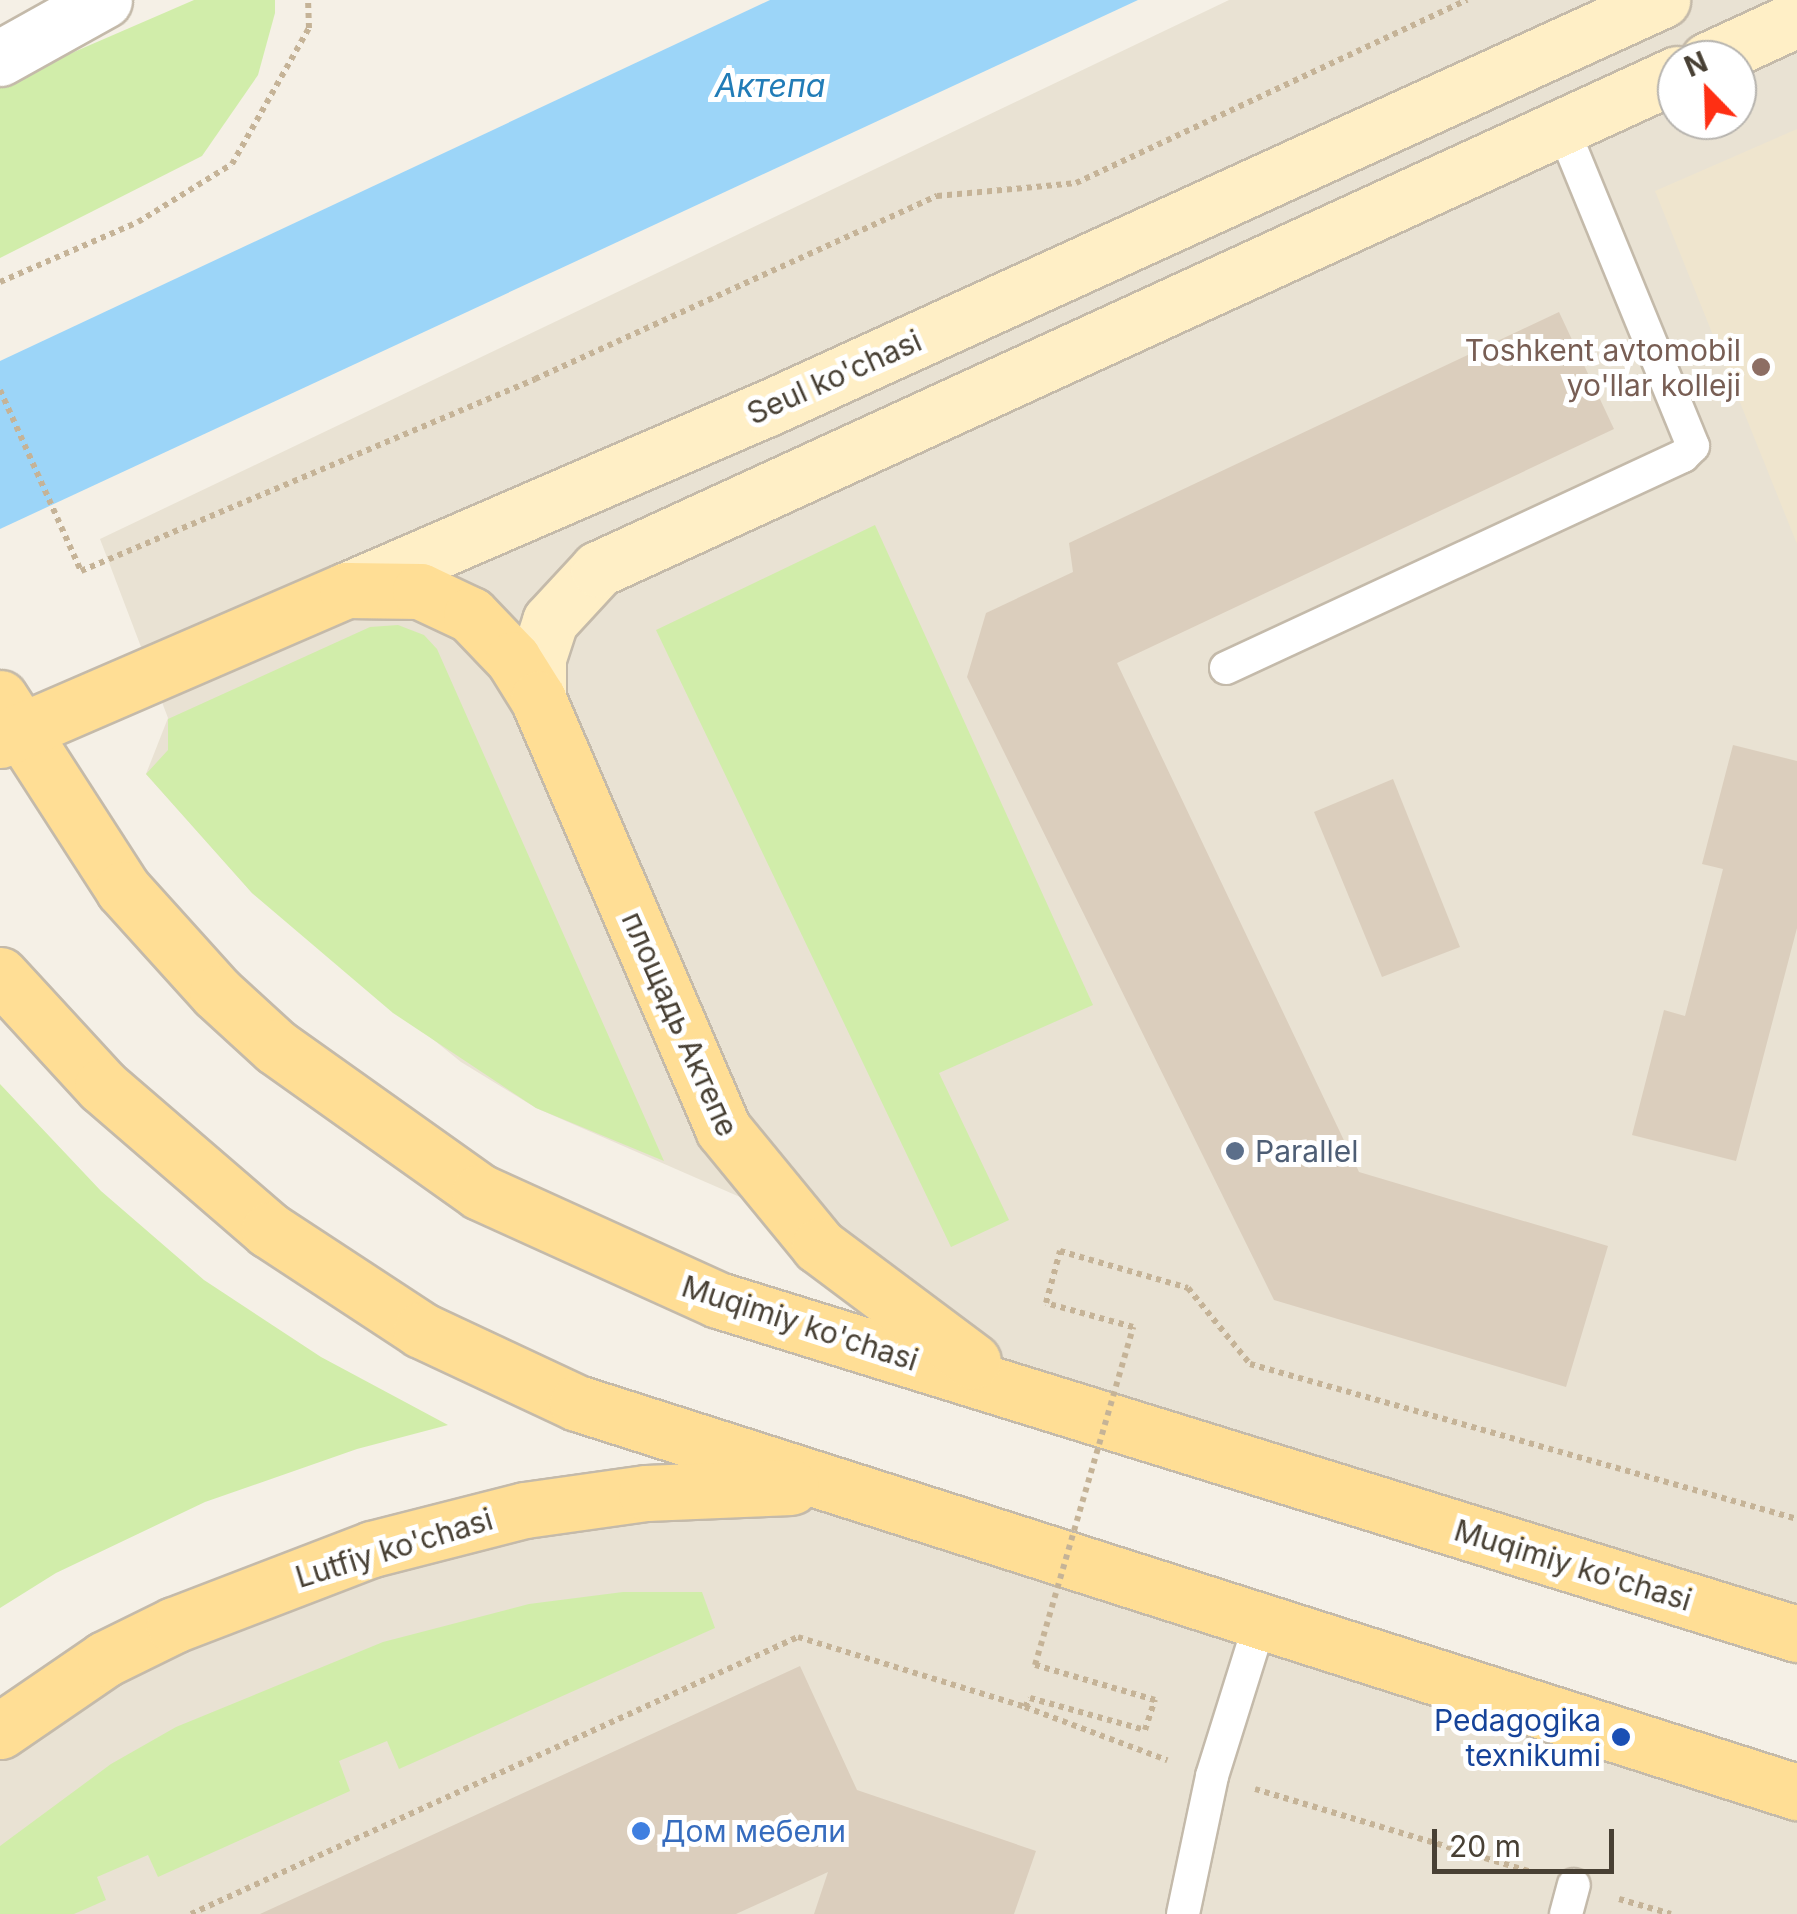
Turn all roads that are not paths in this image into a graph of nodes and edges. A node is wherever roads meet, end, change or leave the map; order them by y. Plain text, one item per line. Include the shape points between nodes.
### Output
1 (104, 0) edge
2 (1662, 0) edge
3 (1797, 19) edge
4 (1751, 40) edge
5 (0, 58) edge
6 (1657, 83) edge
7 (1562, 127) junction
8 (347, 590) junction
9 (1226, 668) dead end
10 (538, 699) junction
11 (6, 723) edge
12 (0, 976) edge
13 (1040, 1400) junction
14 (824, 1486) junction
15 (1260, 1623) junction
16 (1797, 1634) edge
17 (0, 1730) edge
18 (1797, 1792) edge
19 (1183, 1914) edge

1 - 5 street
2 - 8 main road, Seul ko'chasi via 768,408
3 - 4 main road
6 - 7 main road
7 - 9 lane via 1693,446
7 - 10 main road via 598,569 550,621 538,658
8 - 10 main road, площадь Актепе via 392,586 447,600 493,636
8 - 11 main road, Seul ko'chasi
10 - 13 main road, площадь Актепе via 722,1129 752,1172 859,1281
11 - 13 main road, Muqimiy ko'chasi via 123,889 217,993 276,1048 412,1150 480,1192 718,1300
12 - 14 main road via 102,1086 225,1194 422,1330 577,1402
13 - 16 main road, Muqimiy ko'chasi
14 - 15 main road
14 - 17 main road, Lutfiy ko'chasi via 646,1493 525,1510 404,1539 174,1625 106,1659
15 - 18 main road
15 - 19 lane via 1212,1776

